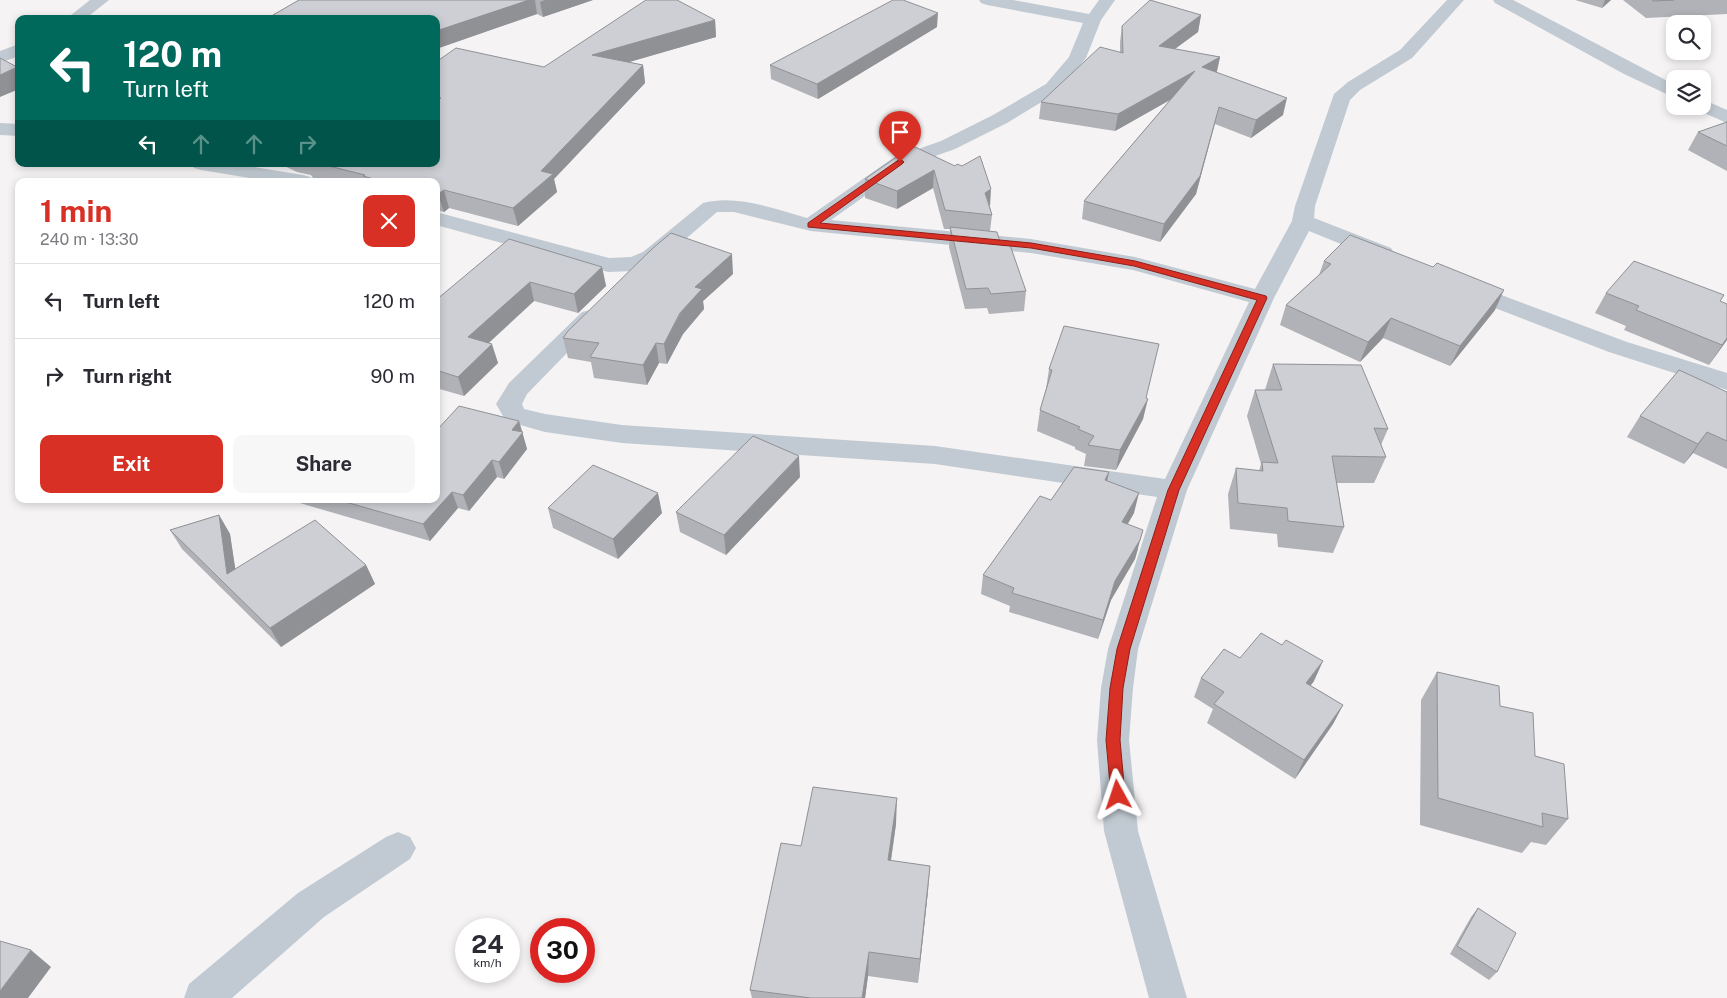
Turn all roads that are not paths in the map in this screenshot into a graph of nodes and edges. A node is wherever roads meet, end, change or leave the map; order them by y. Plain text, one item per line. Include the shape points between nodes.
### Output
1 (101, 0) edge
2 (987, 0) edge
3 (1107, 0) edge
4 (1456, 0) edge
5 (1501, 0) edge
6 (80, 15) edge
7 (1093, 20) junction
8 (15, 50) edge
9 (0, 58) edge
10 (1666, 88) edge
11 (1711, 109) edge
12 (1727, 117) edge
13 (0, 130) edge
14 (15, 130) edge
15 (219, 167) edge
16 (285, 178) edge
17 (440, 219) edge
18 (1303, 221) junction
19 (812, 225) junction
20 (651, 257) junction
21 (1403, 263) edge
22 (1446, 281) edge
23 (624, 284) edge
24 (1262, 298) junction
25 (604, 304) edge
26 (1727, 382) edge
27 (1173, 490) junction
28 (398, 848) dead end
29 (204, 998) edge
30 (1168, 998) edge

1 - 6 street
2 - 7 street
3 - 7 street
4 - 18 street via 1406,54 1354,86 1341,98 1305,206
5 - 10 street
7 - 19 street via 1077,58 1052,88 948,145 900,162
8 - 9 street
11 - 12 street
13 - 14 street
15 - 16 street
17 - 20 street via 608,265 634,264
18 - 21 street
18 - 24 street
19 - 20 street via 734,206 710,207
19 - 24 street via 1031,246 1135,264
20 - 23 street
22 - 26 street via 1618,347
24 - 27 street
25 - 27 street via 518,389 509,404 515,415 545,423 622,434 935,455
27 - 30 street via 1123,649 1113,740 1121,831
28 - 29 street via 311,905

